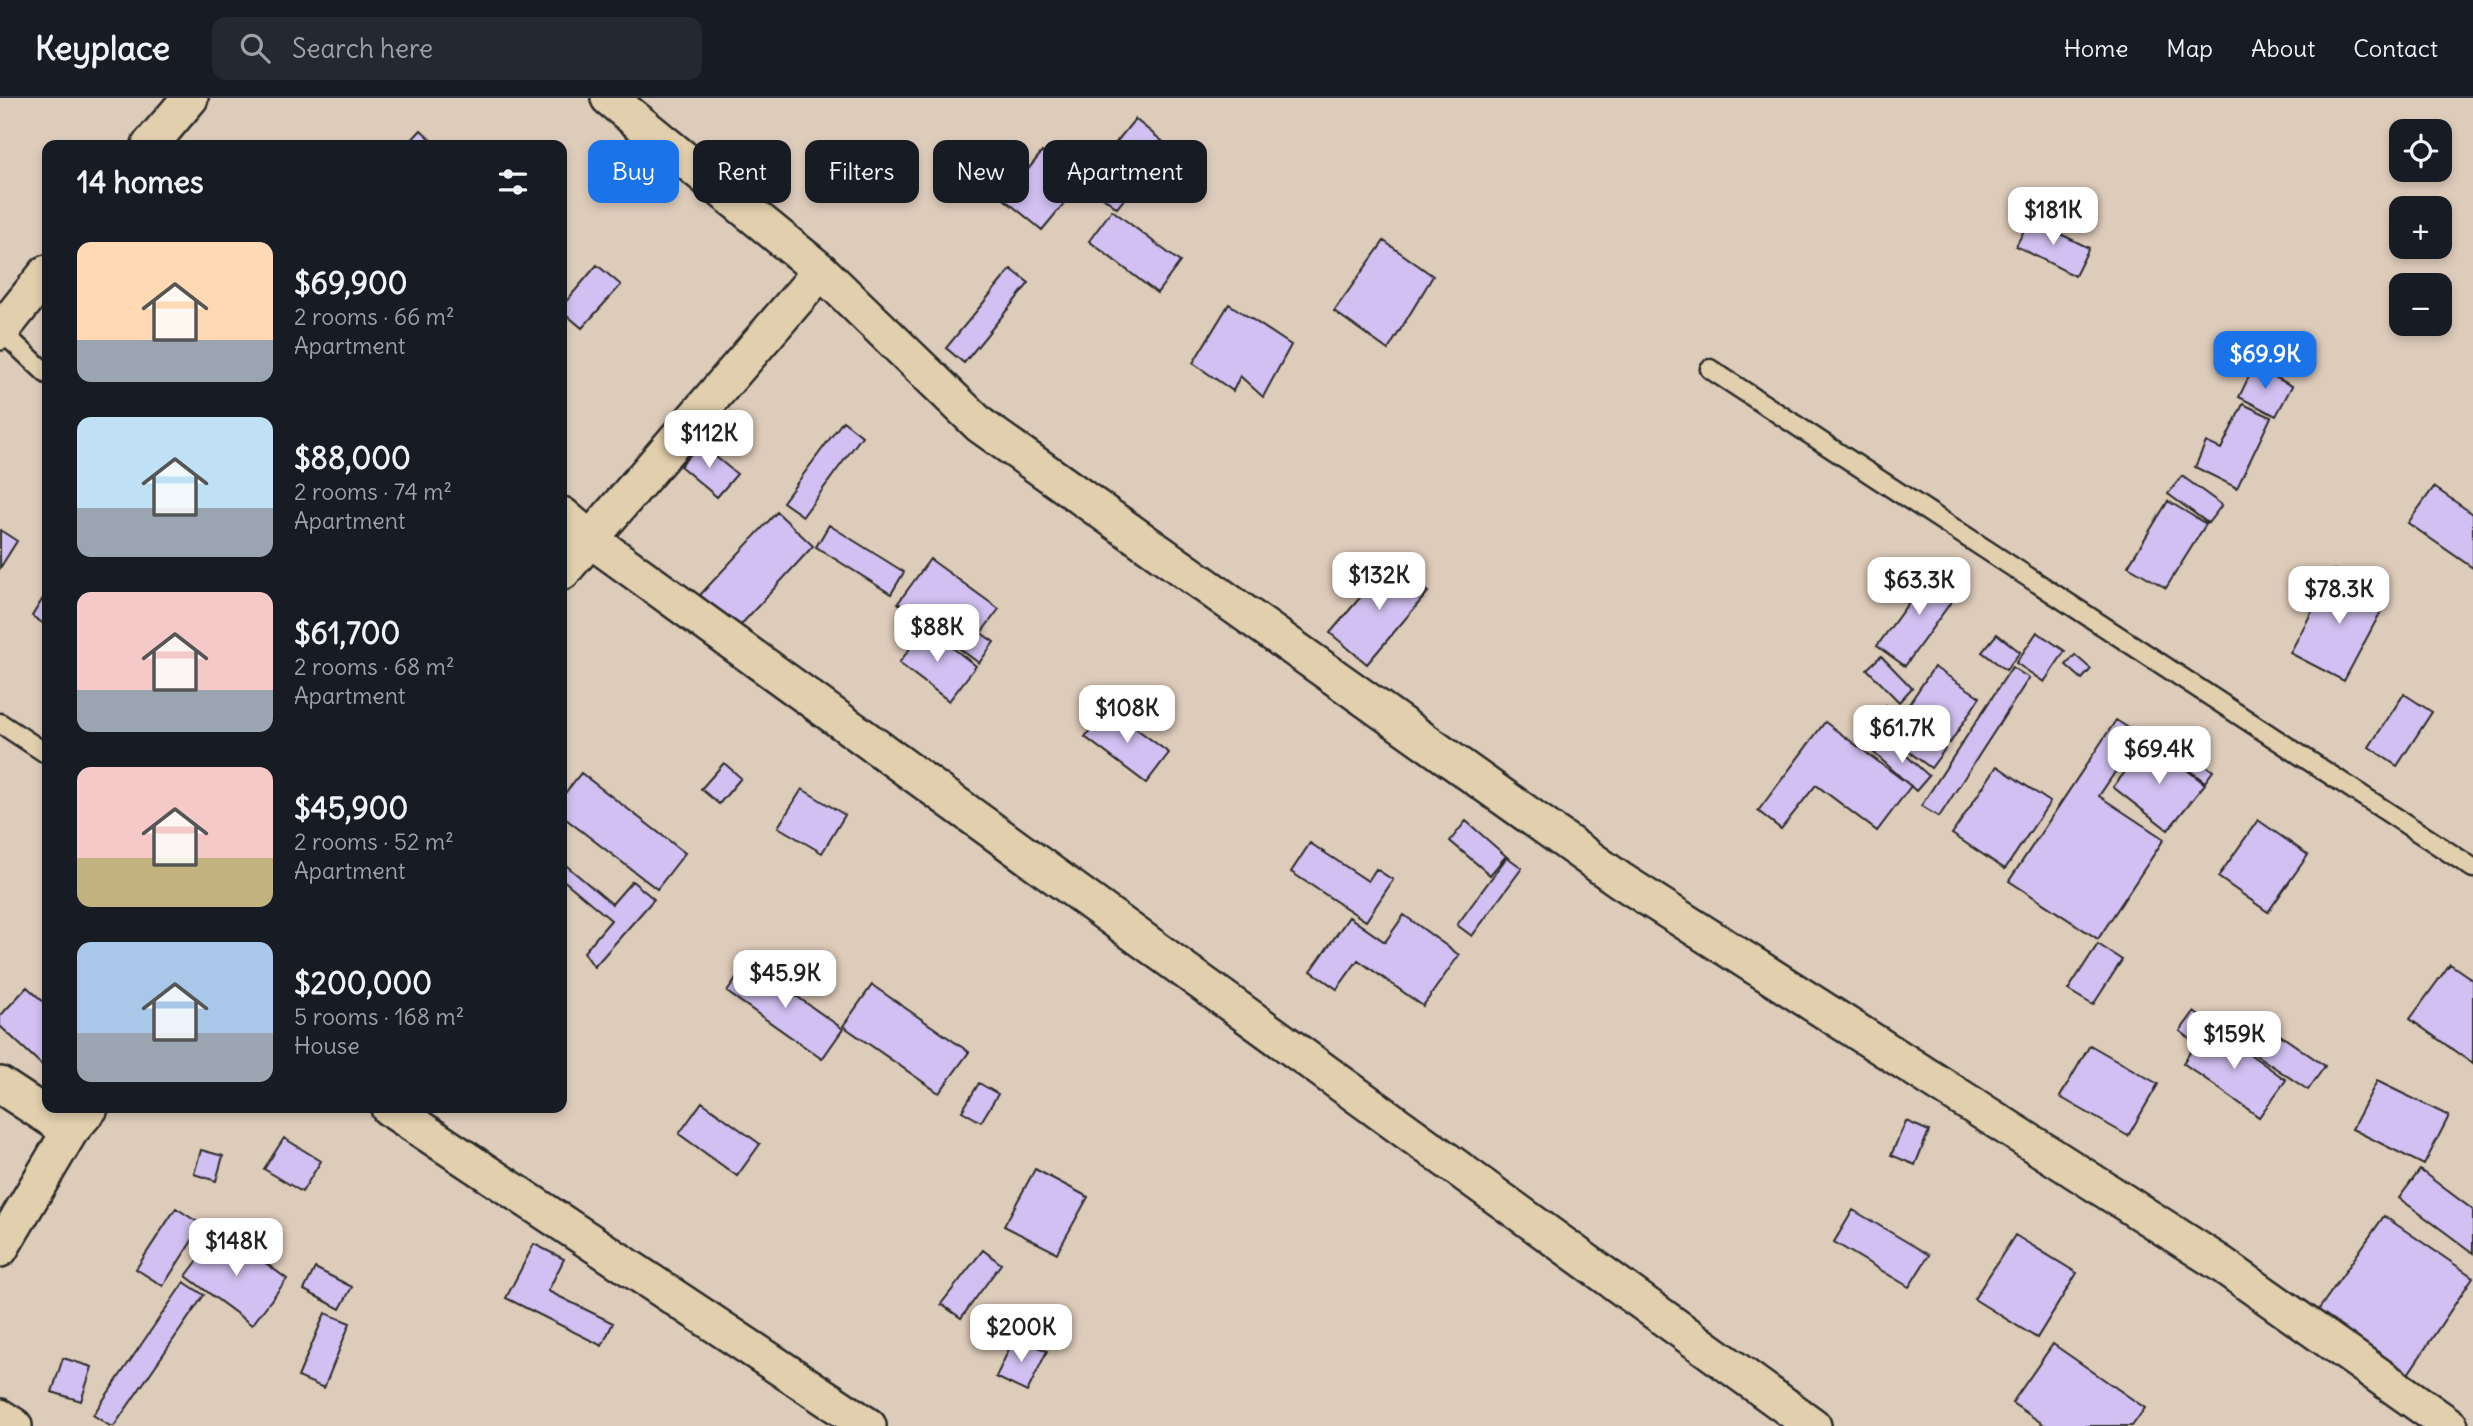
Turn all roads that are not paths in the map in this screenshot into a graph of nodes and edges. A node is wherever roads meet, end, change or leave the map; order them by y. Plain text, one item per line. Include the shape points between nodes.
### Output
1 (191, 98) edge
2 (609, 98) edge
3 (154, 140) edge
4 (821, 271) junction
5 (42, 279) edge
6 (0, 332) edge
7 (1710, 369) dead end
8 (42, 370) edge
9 (567, 519) edge
10 (590, 539) junction
11 (567, 566) edge
12 (0, 723) edge
13 (42, 751) edge
14 (2473, 868) edge
15 (0, 1085) edge
16 (42, 1103) edge
17 (397, 1113) edge
18 (80, 1119) edge
19 (0, 1249) edge
20 (0, 1417) edge
21 (13, 1426) edge
22 (868, 1426) edge
23 (1813, 1426) edge
24 (2450, 1426) edge

1 - 3 street
2 - 4 street
4 - 10 street
4 - 24 street via 980,425 1608,872 2221,1264
5 - 6 street
6 - 8 lane
7 - 14 lane
9 - 10 street
10 - 11 street
10 - 23 street
12 - 13 lane
15 - 16 street
17 - 22 street
18 - 19 street
20 - 21 street

